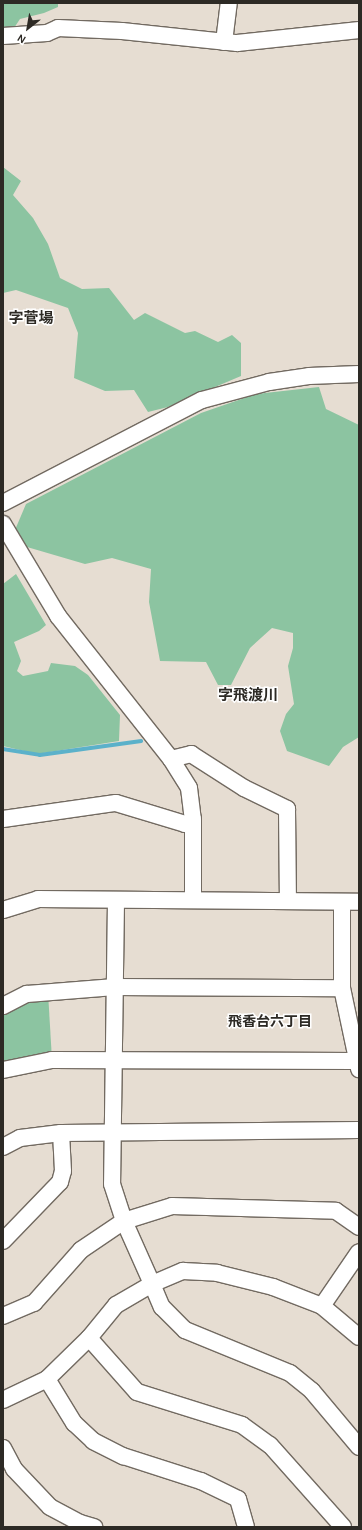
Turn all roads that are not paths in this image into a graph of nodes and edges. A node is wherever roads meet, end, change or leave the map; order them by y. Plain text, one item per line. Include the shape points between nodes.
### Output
1 (229, 3) edge
2 (359, 30) edge
3 (3, 36) edge
4 (224, 42) junction
5 (359, 374) edge
6 (3, 503) edge
7 (3, 524) edge
8 (171, 759) junction
9 (3, 819) edge
10 (193, 824) junction
11 (192, 900) junction
12 (116, 901) junction
13 (288, 901) junction
14 (342, 902) junction
15 (359, 902) edge
16 (3, 910) edge
17 (115, 987) junction
18 (342, 988) junction
19 (3, 1006) edge
20 (115, 1060) junction
21 (357, 1065) edge
22 (3, 1070) edge
23 (359, 1130) edge
24 (61, 1133) junction
25 (114, 1133) junction
26 (3, 1147) edge
27 (124, 1221) junction
28 (359, 1227) edge
29 (3, 1241) edge
30 (359, 1252) edge
31 (152, 1284) junction
32 (322, 1306) junction
33 (3, 1316) edge
34 (359, 1337) edge
35 (89, 1338) junction
36 (47, 1379) junction
37 (3, 1400) edge
38 (359, 1447) edge
39 (3, 1448) edge
40 (8, 1473) edge
41 (94, 1527) edge
42 (246, 1527) edge
43 (342, 1527) edge

1 - 4 street
2 - 4 street via 237,43
3 - 4 street via 47,33 58,28 122,30
5 - 6 street via 309,376 269,382 202,400
7 - 8 street via 58,616
8 - 10 street via 189,788
8 - 13 street via 191,754 244,788 287,809
9 - 10 street via 116,803 185,824
10 - 11 street
11 - 12 street
11 - 13 street
12 - 16 street via 38,899
12 - 17 street
13 - 14 street
14 - 15 street
14 - 18 street
17 - 18 street
17 - 19 street via 27,994
17 - 20 street
18 - 21 street
20 - 21 street
20 - 22 street via 45,1061
20 - 25 street
23 - 25 street
24 - 25 street
24 - 26 street via 20,1138
24 - 29 street via 63,1171 60,1182
25 - 27 street via 112,1184
27 - 28 street via 172,1206 336,1211
27 - 31 street
27 - 33 street via 81,1250 34,1303
30 - 32 street
31 - 32 street via 183,1271 217,1273 273,1286
31 - 35 street via 116,1305
31 - 38 street via 162,1307 185,1330 290,1373 312,1391
32 - 34 street
35 - 36 street
35 - 43 street via 137,1392 242,1424 270,1446
36 - 37 street
36 - 42 street via 74,1423 93,1441 123,1456 201,1481 238,1499
39 - 40 street
40 - 41 street via 50,1507 80,1523

